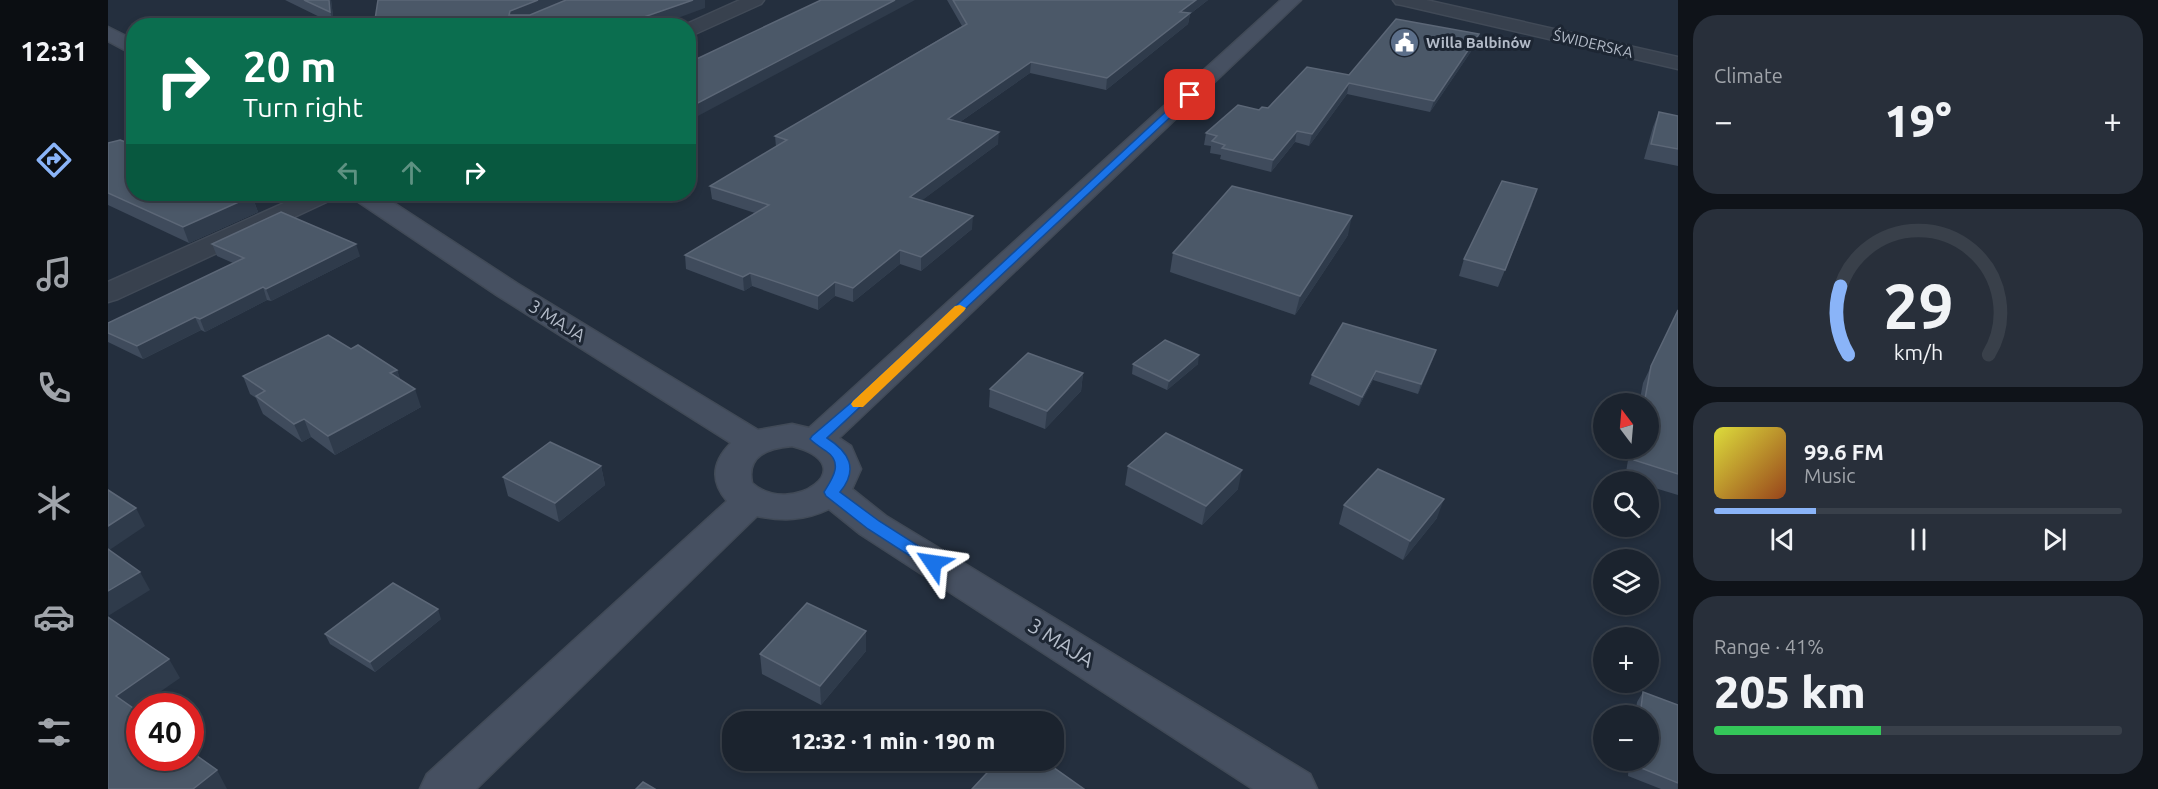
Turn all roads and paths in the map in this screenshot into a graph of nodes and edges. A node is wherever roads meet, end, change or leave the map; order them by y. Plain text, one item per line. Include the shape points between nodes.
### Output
1 (755, 0) edge
2 (1292, 0) edge
3 (1402, 0) edge
4 (696, 26) edge
5 (108, 33) edge
6 (126, 44) edge
7 (1678, 63) edge
8 (309, 201) edge
9 (374, 201) edge
10 (108, 293) edge
11 (818, 439) junction
12 (754, 443) junction
13 (831, 492) junction
14 (750, 501) junction
15 (444, 789) edge
16 (1293, 789) edge

1 - 4 street
2 - 11 street
3 - 7 street, ŚWIDERSKA
5 - 6 street
8 - 10 street
9 - 12 street, 3 MAJA via 507,290
11 - 12 street via 792,435
11 - 13 street via 841,459 840,482
12 - 14 street via 736,459 731,470 738,493
13 - 14 street via 818,501 792,508 765,507
13 - 16 street, 3 MAJA via 873,525
14 - 15 street

